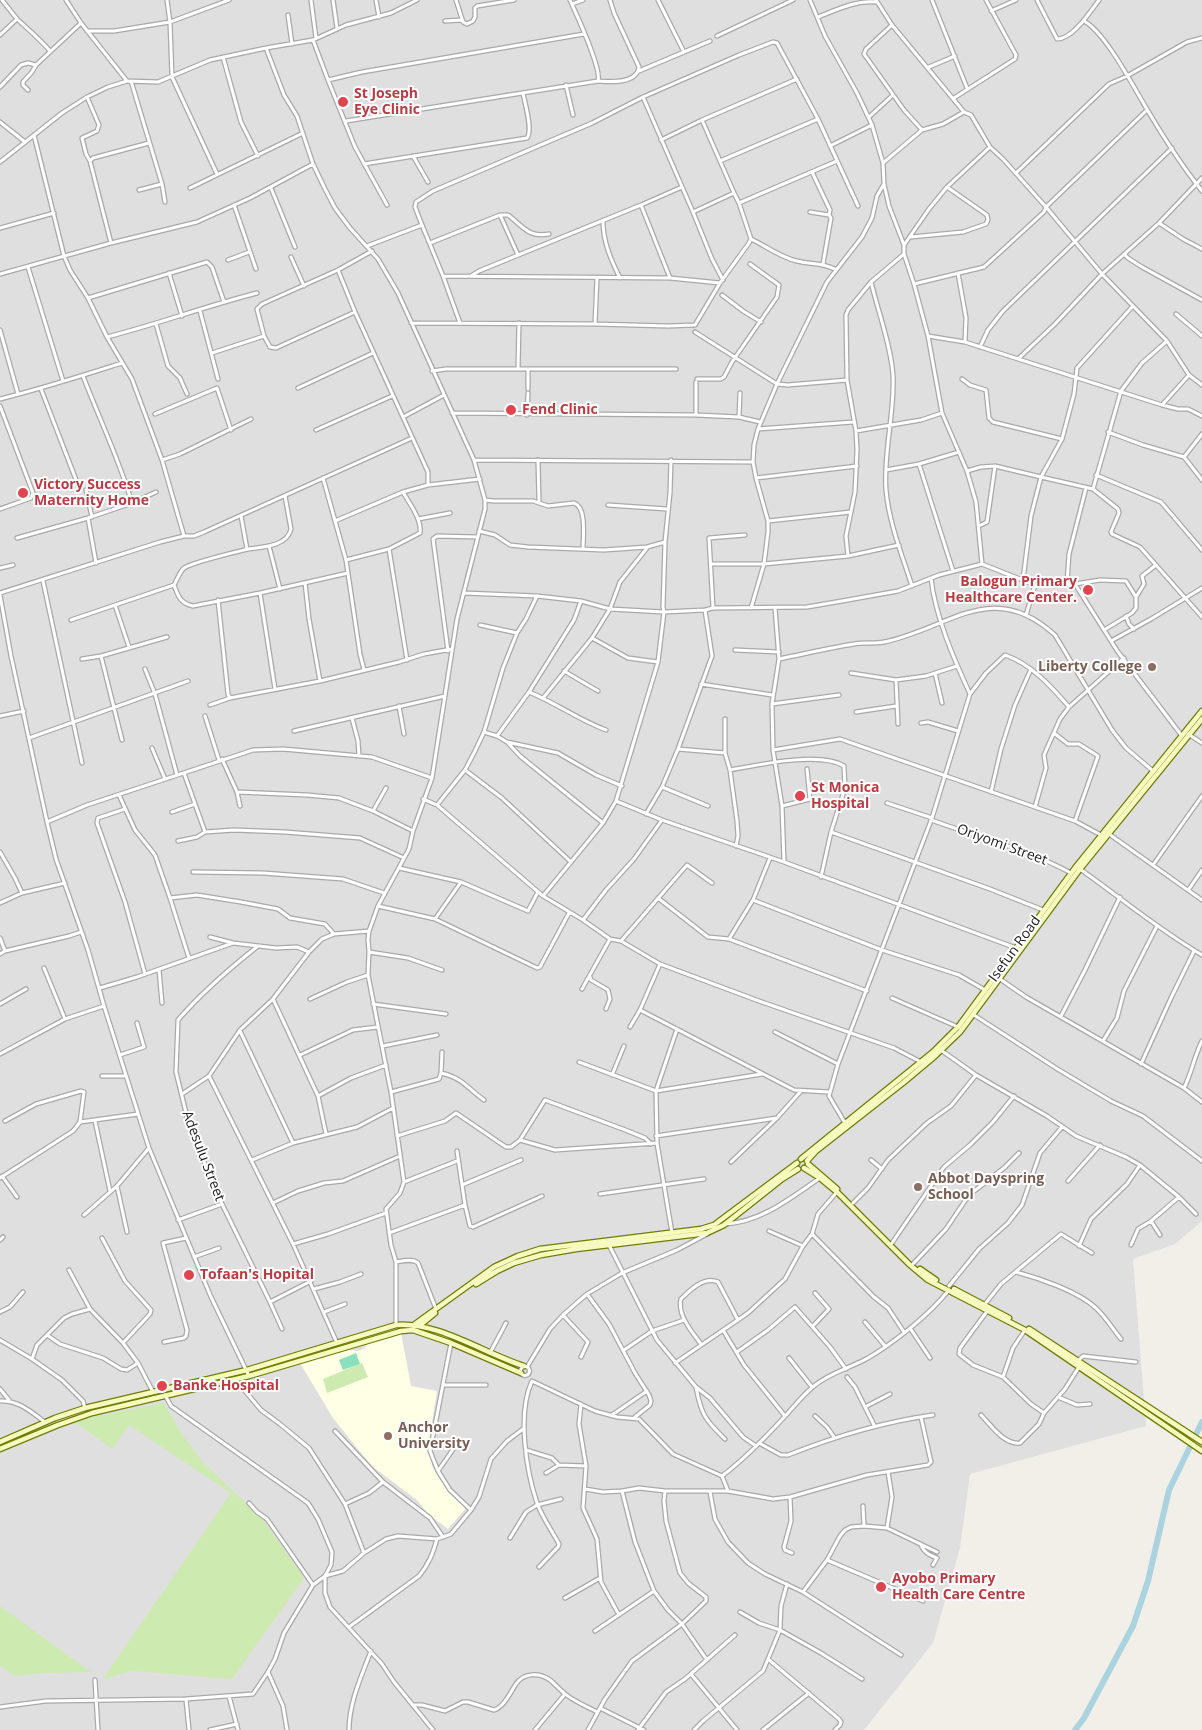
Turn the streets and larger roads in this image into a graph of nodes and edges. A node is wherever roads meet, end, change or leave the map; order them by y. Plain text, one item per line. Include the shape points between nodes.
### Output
1 (2, 0) edge
2 (66, 0) edge
3 (167, 0) edge
4 (229, 0) edge
5 (311, 0) edge
6 (333, 0) edge
7 (376, 0) edge
8 (418, 0) edge
9 (456, 0) edge
10 (514, 0) edge
11 (570, 0) edge
12 (584, 0) edge
13 (610, 0) edge
14 (658, 0) edge
15 (794, 0) edge
16 (810, 0) edge
17 (932, 0) edge
18 (986, 0) edge
19 (1016, 0) edge
20 (1038, 0) edge
21 (1099, 0) edge
22 (856, 1) edge
23 (876, 1) edge
24 (572, 4) junction
25 (991, 11) junction
26 (288, 15) dead end
27 (379, 17) junction
28 (818, 18) junction
29 (17, 19) junction
30 (462, 20) junction
31 (445, 21) dead end
32 (1084, 21) junction
33 (170, 22) junction
34 (81, 23) junction
35 (892, 25) junction
36 (337, 28) junction
37 (87, 31) junction
38 (584, 34) junction
39 (0, 35) edge
40 (717, 36) dead end
41 (1202, 38) edge
42 (314, 39) junction
43 (710, 41) dead end
44 (292, 44) junction
45 (266, 48) junction
46 (50, 51) junction
47 (684, 52) junction
48 (955, 56) junction
49 (223, 57) junction
50 (36, 65) junction
51 (929, 67) junction
52 (638, 71) junction
53 (1127, 76) junction
54 (172, 77) junction
55 (797, 79) junction
56 (328, 80) junction
57 (129, 81) junction
58 (598, 81) junction
59 (566, 85) junction
60 (0, 87) edge
61 (967, 88) junction
62 (28, 90) dead end
63 (523, 93) junction
64 (893, 95) junction
65 (87, 97) junction
66 (643, 97) junction
67 (954, 98) junction
68 (1147, 110) junction
69 (964, 112) junction
70 (573, 115) dead end
71 (869, 117) junction
72 (818, 119) junction
73 (702, 120) junction
74 (0, 122) edge
75 (346, 122) junction
76 (872, 125) junction
77 (922, 130) junction
78 (303, 133) junction
79 (34, 135) junction
80 (661, 140) junction
81 (25, 142) junction
82 (149, 143) junction
83 (830, 146) junction
84 (990, 147) junction
85 (1172, 148) junction
86 (258, 156) junction
87 (412, 156) junction
88 (720, 161) junction
89 (837, 161) junction
90 (0, 162) edge
91 (90, 162) junction
92 (883, 163) junction
93 (313, 164) junction
94 (364, 164) junction
95 (812, 172) junction
96 (217, 174) junction
97 (1016, 174) junction
98 (1202, 178) edge
99 (428, 182) dead end
100 (162, 184) junction
101 (884, 184) junction
102 (1196, 184) junction
103 (682, 187) junction
104 (947, 187) junction
105 (190, 188) dead end
106 (270, 188) junction
107 (140, 190) dead end
108 (1202, 191) edge
109 (734, 193) junction
110 (165, 202) dead end
111 (739, 203) junction
112 (234, 205) junction
113 (387, 205) dead end
114 (641, 205) junction
115 (858, 206) dead end
116 (1046, 207) junction
117 (693, 212) junction
118 (810, 212) dead end
119 (54, 213) junction
120 (829, 215) junction
121 (500, 216) junction
122 (603, 221) junction
123 (1159, 222) junction
124 (422, 225) junction
125 (0, 228) edge
126 (549, 234) dead end
127 (751, 238) junction
128 (911, 238) junction
129 (1074, 242) junction
130 (110, 243) junction
131 (430, 243) junction
132 (904, 245) junction
133 (367, 246) junction
134 (295, 247) dead end
135 (1202, 249) edge
136 (372, 251) junction
137 (249, 252) junction
138 (904, 254) junction
139 (1124, 254) junction
140 (518, 255) junction
141 (64, 256) junction
142 (291, 258) dead end
143 (228, 260) dead end
144 (750, 264) dead end
145 (823, 264) junction
146 (28, 267) junction
147 (256, 269) dead end
148 (835, 269) junction
149 (338, 270) junction
150 (958, 272) junction
151 (168, 273) junction
152 (0, 274) edge
153 (1102, 274) junction
154 (443, 276) junction
155 (470, 276) junction
156 (597, 278) junction
157 (620, 278) junction
158 (670, 278) junction
159 (722, 282) junction
160 (871, 282) junction
161 (914, 284) junction
162 (304, 286) junction
163 (256, 293) dead end
164 (722, 295) dead end
165 (88, 298) junction
166 (1202, 300) edge
167 (224, 302) junction
168 (1132, 307) junction
169 (200, 311) junction
170 (355, 312) junction
171 (1176, 314) dead end
172 (182, 316) junction
173 (760, 322) junction
174 (411, 323) junction
175 (460, 323) junction
176 (519, 323) junction
177 (156, 324) junction
178 (596, 324) junction
179 (0, 330) edge
180 (696, 332) dead end
181 (264, 336) junction
182 (928, 336) junction
183 (1202, 336) edge
184 (107, 337) junction
185 (1167, 341) junction
186 (965, 342) junction
187 (980, 347) junction
188 (212, 353) junction
189 (373, 353) junction
190 (736, 358) junction
191 (1018, 358) junction
192 (122, 364) junction
193 (528, 368) junction
194 (518, 369) junction
195 (676, 370) dead end
196 (432, 371) junction
197 (1189, 375) junction
198 (83, 376) junction
199 (1075, 377) junction
200 (218, 379) dead end
201 (962, 379) dead end
202 (847, 380) junction
203 (63, 381) junction
204 (777, 384) junction
205 (1202, 385) edge
206 (298, 388) dead end
207 (41, 389) junction
208 (1121, 391) junction
209 (740, 393) dead end
210 (18, 394) junction
211 (187, 394) dead end
212 (444, 395) junction
213 (392, 396) junction
214 (0, 399) edge
215 (1162, 404) junction
216 (0, 406) edge
217 (452, 413) junction
218 (942, 413) junction
219 (155, 414) dead end
220 (527, 415) junction
221 (696, 415) junction
222 (1202, 416) edge
223 (403, 417) junction
224 (739, 417) junction
225 (251, 419) dead end
226 (760, 422) junction
227 (853, 422) junction
228 (890, 425) junction
229 (758, 429) junction
230 (231, 430) junction
231 (316, 430) dead end
232 (856, 430) junction
233 (1108, 432) junction
234 (1202, 434) edge
235 (412, 438) junction
236 (1062, 439) junction
237 (959, 452) junction
238 (1184, 457) junction
239 (162, 460) junction
240 (474, 460) junction
241 (538, 460) junction
242 (671, 460) junction
243 (753, 462) junction
244 (919, 464) junction
245 (857, 466) junction
246 (995, 466) junction
247 (886, 470) junction
248 (967, 471) junction
249 (1096, 475) junction
250 (1041, 476) junction
251 (323, 478) junction
252 (480, 478) junction
253 (756, 478) junction
254 (1202, 480) edge
255 (78, 485) dead end
256 (428, 485) junction
257 (1086, 488) junction
258 (1093, 489) junction
259 (86, 490) dead end
260 (156, 492) dead end
261 (403, 492) junction
262 (284, 496) junction
263 (485, 500) junction
264 (539, 502) junction
265 (132, 503) junction
266 (608, 505) dead end
267 (0, 509) edge
268 (667, 509) junction
269 (851, 512) junction
270 (450, 513) dead end
271 (241, 516) junction
272 (90, 517) junction
273 (418, 519) junction
274 (335, 520) junction
275 (768, 521) junction
276 (979, 526) junction
277 (479, 531) junction
278 (745, 535) dead end
279 (184, 536) junction
280 (478, 537) junction
281 (16, 538) dead end
282 (665, 542) junction
283 (899, 545) junction
284 (269, 546) junction
285 (647, 547) junction
286 (389, 549) junction
287 (583, 549) junction
288 (247, 550) junction
289 (1202, 550) edge
290 (848, 556) junction
291 (346, 560) junction
292 (96, 563) junction
293 (711, 564) junction
294 (764, 564) junction
295 (982, 564) junction
296 (13, 565) dead end
297 (1156, 565) junction
298 (0, 568) edge
299 (953, 571) junction
300 (348, 573) junction
301 (931, 578) junction
302 (43, 580) junction
303 (1023, 580) junction
304 (305, 583) junction
305 (1067, 583) junction
306 (1075, 584) junction
307 (174, 585) junction
308 (1035, 585) junction
309 (912, 586) junction
310 (1202, 588) edge
311 (280, 589) junction
312 (464, 593) junction
313 (0, 594) edge
314 (260, 594) junction
315 (537, 596) junction
316 (1136, 597) junction
317 (1185, 597) junction
318 (218, 600) junction
319 (581, 601) junction
320 (115, 605) junction
321 (713, 608) junction
322 (751, 608) junction
323 (775, 608) junction
324 (610, 610) junction
325 (705, 610) junction
326 (664, 612) junction
327 (1026, 615) junction
328 (1126, 616) junction
329 (1202, 617) edge
330 (71, 620) dead end
331 (942, 622) junction
332 (480, 625) dead end
333 (1134, 629) junction
334 (1104, 630) junction
335 (516, 633) junction
336 (167, 636) dead end
337 (592, 638) junction
338 (1111, 641) junction
339 (129, 647) junction
340 (450, 650) junction
341 (735, 650) dead end
342 (779, 652) junction
343 (101, 656) junction
344 (1124, 658) junction
345 (82, 659) dead end
346 (779, 659) junction
347 (407, 660) junction
348 (658, 662) junction
349 (957, 666) junction
350 (145, 668) dead end
351 (1031, 669) junction
352 (364, 670) junction
353 (564, 671) junction
354 (851, 673) dead end
355 (935, 673) junction
356 (896, 680) junction
357 (188, 681) dead end
358 (320, 681) junction
359 (701, 684) junction
360 (275, 688) junction
361 (1089, 689) junction
362 (598, 691) dead end
363 (529, 692) junction
364 (155, 694) junction
365 (970, 694) junction
366 (772, 695) junction
367 (839, 695) dead end
368 (445, 696) junction
369 (230, 698) junction
370 (543, 698) junction
371 (942, 703) dead end
372 (772, 704) junction
373 (210, 705) dead end
374 (399, 706) junction
375 (896, 706) junction
376 (1070, 707) junction
377 (115, 708) junction
378 (24, 711) junction
379 (1202, 711) edge
380 (856, 712) dead end
381 (0, 716) edge
382 (205, 716) dead end
383 (352, 718) junction
384 (1202, 719) edge
385 (726, 720) dead end
386 (72, 723) junction
387 (921, 723) dead end
388 (898, 724) dead end
389 (606, 730) dead end
390 (294, 731) dead end
391 (958, 731) junction
392 (484, 732) junction
393 (1054, 732) junction
394 (404, 734) dead end
395 (1186, 734) junction
396 (497, 736) junction
397 (29, 738) junction
398 (122, 740) dead end
399 (507, 742) junction
400 (1202, 743) edge
401 (152, 748) dead end
402 (678, 749) junction
403 (773, 750) junction
404 (725, 753) junction
405 (359, 756) junction
406 (220, 760) junction
407 (775, 762) junction
408 (82, 763) dead end
409 (807, 769) dead end
410 (465, 770) junction
411 (730, 770) junction
412 (1154, 772) junction
413 (184, 773) junction
414 (177, 776) junction
415 (944, 776) junction
416 (432, 778) junction
417 (165, 779) junction
418 (622, 786) junction
419 (662, 787) junction
420 (386, 788) dead end
421 (237, 792) junction
422 (992, 792) junction
423 (119, 794) junction
424 (1202, 796) edge
425 (423, 799) junction
426 (616, 802) junction
427 (887, 803) dead end
428 (195, 804) junction
429 (437, 805) junction
430 (240, 806) dead end
431 (708, 806) dead end
432 (782, 806) junction
433 (1035, 807) junction
434 (125, 809) junction
435 (373, 811) junction
436 (172, 812) dead end
437 (646, 814) junction
438 (932, 819) junction
439 (662, 820) junction
440 (1075, 821) junction
441 (47, 822) junction
442 (603, 823) junction
443 (205, 832) junction
444 (413, 832) junction
445 (831, 832) junction
446 (1109, 834) junction
447 (1101, 836) junction
448 (178, 841) dead end
449 (736, 846) junction
450 (0, 852) edge
451 (404, 858) junction
452 (770, 858) junction
453 (571, 862) junction
454 (784, 862) junction
455 (915, 863) junction
456 (1153, 865) junction
457 (398, 868) junction
458 (1080, 869) junction
459 (1202, 870) edge
460 (192, 872) dead end
461 (1072, 873) junction
462 (822, 877) junction
463 (461, 882) junction
464 (65, 883) junction
465 (712, 883) dead end
466 (1188, 889) junction
467 (538, 892) junction
468 (22, 893) junction
469 (384, 893) junction
470 (543, 896) junction
471 (1120, 897) junction
472 (170, 898) junction
473 (658, 898) junction
474 (753, 900) junction
475 (1202, 900) edge
476 (0, 903) edge
477 (899, 905) junction
478 (378, 906) junction
479 (1043, 910) junction
480 (569, 913) junction
481 (435, 919) junction
482 (583, 920) junction
483 (1157, 926) junction
484 (369, 931) junction
485 (81, 932) junction
486 (334, 934) junction
487 (210, 937) dead end
488 (0, 938) edge
489 (610, 939) junction
490 (729, 939) junction
491 (621, 941) junction
492 (233, 943) junction
493 (258, 946) junction
494 (1016, 948) junction
495 (882, 950) junction
496 (5, 951) junction
497 (1194, 951) junction
498 (309, 952) junction
499 (369, 952) junction
500 (0, 954) edge
501 (1202, 956) edge
502 (189, 958) junction
503 (660, 964) junction
504 (44, 968) dead end
505 (159, 970) junction
506 (442, 970) dead end
507 (145, 974) junction
508 (368, 975) junction
509 (590, 977) junction
510 (1000, 979) junction
511 (100, 988) junction
512 (26, 989) dead end
513 (582, 989) dead end
514 (985, 990) junction
515 (867, 991) junction
516 (892, 998) dead end
517 (272, 999) junction
518 (310, 999) dead end
519 (162, 1003) dead end
520 (0, 1004) edge
521 (373, 1004) junction
522 (104, 1006) junction
523 (606, 1009) dead end
524 (640, 1010) junction
525 (446, 1014) dead end
526 (974, 1016) junction
527 (1061, 1016) junction
528 (65, 1019) junction
529 (137, 1022) dead end
530 (378, 1027) junction
531 (630, 1027) dead end
532 (958, 1027) junction
533 (677, 1029) junction
534 (240, 1030) junction
535 (775, 1032) dead end
536 (851, 1033) junction
537 (437, 1036) dead end
538 (1103, 1041) junction
539 (1202, 1041) edge
540 (382, 1046) junction
541 (624, 1046) dead end
542 (939, 1049) junction
543 (442, 1052) dead end
544 (0, 1054) edge
545 (120, 1055) junction
546 (300, 1055) junction
547 (578, 1062) dead end
548 (921, 1062) junction
549 (838, 1064) junction
550 (1141, 1064) junction
551 (386, 1065) junction
552 (441, 1073) junction
553 (763, 1074) junction
554 (612, 1075) junction
555 (976, 1075) junction
556 (102, 1076) dead end
557 (126, 1076) junction
558 (209, 1076) junction
559 (1184, 1088) junction
560 (656, 1091) junction
561 (801, 1091) junction
562 (391, 1092) junction
563 (829, 1092) junction
564 (182, 1095) junction
565 (318, 1096) junction
566 (1014, 1096) junction
567 (484, 1100) dead end
568 (1202, 1102) edge
569 (393, 1108) junction
570 (138, 1114) junction
571 (777, 1118) junction
572 (6, 1121) dead end
573 (95, 1121) junction
574 (80, 1122) junction
575 (845, 1123) junction
576 (1062, 1127) junction
577 (326, 1134) junction
578 (397, 1136) junction
579 (656, 1136) junction
580 (520, 1140) junction
581 (293, 1143) junction
582 (652, 1144) junction
583 (657, 1144) junction
584 (1100, 1145) junction
585 (150, 1148) junction
586 (457, 1151) dead end
587 (1019, 1153) dead end
588 (400, 1156) junction
589 (252, 1160) junction
590 (521, 1160) dead end
591 (871, 1160) dead end
592 (457, 1161) junction
593 (799, 1161) junction
594 (1202, 1161) edge
595 (731, 1162) dead end
596 (806, 1164) junction
597 (1140, 1165) junction
598 (798, 1169) junction
599 (882, 1170) junction
600 (1, 1177) edge
601 (820, 1178) junction
602 (704, 1179) dead end
603 (1068, 1181) dead end
604 (404, 1182) junction
605 (462, 1185) junction
606 (117, 1186) junction
607 (664, 1186) junction
608 (110, 1191) junction
609 (838, 1192) junction
610 (600, 1194) dead end
611 (542, 1196) dead end
612 (17, 1197) dead end
613 (1179, 1197) junction
614 (273, 1203) junction
615 (853, 1203) junction
616 (222, 1204) junction
617 (465, 1205) junction
618 (386, 1213) junction
619 (1196, 1214) dead end
620 (84, 1215) dead end
621 (178, 1220) junction
622 (1151, 1222) junction
623 (724, 1224) junction
624 (770, 1231) dead end
625 (127, 1232) dead end
626 (389, 1233) junction
627 (672, 1233) junction
628 (707, 1234) junction
629 (812, 1234) junction
630 (1160, 1235) dead end
631 (102, 1238) dead end
632 (186, 1238) junction
633 (892, 1243) junction
634 (293, 1244) junction
635 (608, 1245) junction
636 (1131, 1245) dead end
637 (803, 1246) junction
638 (1079, 1246) junction
639 (219, 1248) dead end
640 (1092, 1253) dead end
641 (194, 1257) junction
642 (396, 1262) junction
643 (913, 1264) junction
644 (69, 1270) dead end
645 (1016, 1272) junction
646 (622, 1273) junction
647 (361, 1274) dead end
648 (311, 1281) junction
649 (314, 1288) junction
650 (949, 1288) junction
651 (23, 1292) dead end
652 (815, 1293) dead end
653 (587, 1294) junction
654 (270, 1302) junction
655 (345, 1304) dead end
656 (985, 1304) junction
657 (90, 1309) junction
658 (436, 1309) junction
659 (988, 1310) junction
660 (0, 1312) edge
661 (324, 1312) junction
662 (563, 1315) junction
663 (684, 1320) junction
664 (738, 1320) junction
665 (865, 1322) dead end
666 (506, 1323) dead end
667 (396, 1325) junction
668 (417, 1325) junction
669 (813, 1326) junction
670 (910, 1328) junction
671 (282, 1329) dead end
672 (723, 1330) junction
673 (1025, 1330) junction
674 (652, 1331) junction
675 (904, 1332) junction
676 (47, 1336) junction
677 (1121, 1339) dead end
678 (0, 1340) edge
679 (123, 1342) junction
680 (164, 1342) dead end
681 (451, 1343) junction
682 (338, 1344) junction
683 (701, 1344) junction
684 (885, 1346) junction
685 (624, 1350) junction
686 (736, 1352) junction
687 (490, 1353) junction
688 (581, 1357) dead end
689 (789, 1358) dead end
690 (930, 1358) dead end
691 (32, 1359) junction
692 (1079, 1360) junction
693 (675, 1362) junction
694 (1136, 1362) dead end
695 (138, 1363) junction
696 (1080, 1366) junction
697 (525, 1367) junction
698 (846, 1369) junction
699 (247, 1370) junction
700 (521, 1373) junction
701 (528, 1374) junction
702 (249, 1376) junction
703 (847, 1377) dead end
704 (1003, 1377) junction
705 (235, 1379) junction
706 (532, 1381) junction
707 (443, 1385) junction
708 (486, 1386) dead end
709 (812, 1387) junction
710 (696, 1388) junction
711 (0, 1389) edge
712 (647, 1391) junction
713 (153, 1392) junction
714 (890, 1394) dead end
715 (165, 1395) junction
716 (1058, 1397) junction
717 (9, 1400) junction
718 (0, 1401) edge
719 (581, 1404) junction
720 (1090, 1404) dead end
721 (865, 1407) junction
722 (85, 1408) junction
723 (1044, 1413) junction
724 (933, 1415) dead end
725 (981, 1415) dead end
726 (612, 1416) junction
727 (785, 1416) junction
728 (815, 1416) dead end
729 (921, 1417) junction
730 (635, 1418) junction
731 (45, 1422) junction
732 (874, 1426) junction
733 (523, 1428) junction
734 (336, 1431) dead end
735 (834, 1437) junction
736 (725, 1439) dead end
737 (0, 1442) edge
738 (1202, 1442) edge
739 (757, 1444) junction
740 (454, 1448) dead end
741 (0, 1449) edge
742 (526, 1450) junction
743 (1202, 1451) edge
744 (559, 1465) junction
745 (586, 1466) junction
746 (438, 1471) junction
747 (888, 1472) junction
748 (546, 1473) dead end
749 (722, 1476) junction
750 (383, 1482) junction
751 (585, 1489) junction
752 (622, 1491) junction
753 (665, 1491) junction
754 (728, 1491) junction
755 (710, 1492) junction
756 (790, 1497) junction
757 (561, 1499) dead end
758 (249, 1503) dead end
759 (344, 1504) junction
760 (538, 1505) junction
761 (863, 1506) dead end
762 (472, 1510) junction
763 (864, 1526) junction
764 (888, 1528) junction
765 (443, 1537) junction
766 (510, 1538) dead end
767 (437, 1539) junction
768 (921, 1545) junction
769 (937, 1552) dead end
770 (364, 1553) junction
771 (792, 1553) dead end
772 (827, 1560) junction
773 (933, 1565) dead end
774 (539, 1567) dead end
775 (325, 1576) junction
776 (600, 1578) junction
777 (787, 1584) junction
778 (312, 1585) junction
779 (654, 1591) junction
780 (803, 1592) junction
781 (565, 1598) dead end
782 (923, 1602) dead end
783 (740, 1612) dead end
784 (619, 1615) junction
785 (682, 1624) junction
786 (349, 1627) junction
787 (780, 1630) junction
788 (595, 1631) dead end
789 (735, 1635) dead end
790 (371, 1651) junction
791 (901, 1655) dead end
792 (768, 1659) junction
793 (707, 1660) junction
794 (268, 1672) junction
795 (691, 1674) junction
796 (862, 1678) dead end
797 (95, 1680) dead end
798 (808, 1693) junction
799 (564, 1694) junction
800 (229, 1696) junction
801 (186, 1699) junction
802 (96, 1700) junction
803 (413, 1705) junction
804 (0, 1707) edge
805 (719, 1707) junction
806 (600, 1708) junction
807 (597, 1712) junction
808 (237, 1724) junction
809 (638, 1729) edge
810 (98, 1730) edge
811 (189, 1730) edge
812 (210, 1730) edge
813 (238, 1730) edge
814 (287, 1730) edge
815 (349, 1730) edge
816 (432, 1730) edge
817 (535, 1730) edge
818 (588, 1730) edge
819 (644, 1730) edge
820 (694, 1730) edge
821 (737, 1730) edge
822 (763, 1730) edge
823 (834, 1730) edge

1 - 29 street
2 - 34 street
3 - 33 street
4 - 33 street
5 - 42 street
6 - 36 street
7 - 27 street
8 - 27 street
9 - 30 street
10 - 30 street via 477,6 473,22 467,24
11 - 24 street
12 - 24 street
13 - 52 street via 637,60
14 - 47 street
15 - 40 street
16 - 28 street
17 - 48 street
18 - 25 street
19 - 25 street
20 - 32 street via 1057,39 1064,38
21 - 32 street
22 - 23 street
22 - 28 street
23 - 35 street
24 - 38 street
25 - 61 street via 1016,55 1015,59
26 - 44 street
27 - 36 street
28 - 71 street
29 - 39 street
29 - 46 street
30 - 31 street
32 - 53 street via 1096,30
33 - 37 street via 114,31
33 - 54 street
34 - 37 street
34 - 46 street
35 - 51 street
35 - 64 street via 864,54
36 - 42 street
37 - 57 street
38 - 56 street
38 - 58 street via 600,76
41 - 53 street via 1187,42
42 - 44 street
42 - 56 street
43 - 47 street
44 - 45 street
45 - 49 street
45 - 78 street via 280,87
46 - 50 street
47 - 52 street
48 - 51 street
48 - 61 street
49 - 54 street
49 - 86 street via 241,122
50 - 60 street via 21,65
50 - 62 street via 23,82
51 - 67 street
52 - 58 street via 619,82
53 - 68 street
53 - 97 street via 1109,84
54 - 57 street via 158,82
54 - 96 street
55 - 66 street via 777,43 773,42
55 - 72 street
55 - 73 street
56 - 75 street
57 - 65 street
57 - 82 street
58 - 59 street
59 - 63 street
59 - 70 street
61 - 67 street
63 - 75 street
63 - 87 street via 530,134 527,138
64 - 71 street
64 - 77 street
65 - 79 street
65 - 91 street via 99,125 97,130 82,138
66 - 80 street
66 - 124 street via 592,123 433,191 416,202
67 - 69 street
68 - 85 street
68 - 116 street
69 - 77 street via 943,124
69 - 84 street via 971,116
71 - 76 street
72 - 83 street
72 - 88 street
73 - 80 street
73 - 88 street
74 - 81 street
75 - 94 street
76 - 83 street
76 - 92 street
77 - 92 street
78 - 86 street
78 - 93 street
79 - 81 street
79 - 119 street
80 - 103 street
81 - 90 street
82 - 91 street via 93,158
82 - 100 street
83 - 89 street
84 - 97 street
84 - 104 street
85 - 102 street
85 - 129 street
86 - 96 street
87 - 94 street
87 - 99 street
88 - 109 street
89 - 95 street
89 - 115 street
91 - 130 street
92 - 101 street
93 - 106 street
93 - 133 street via 335,208
94 - 113 street
95 - 111 street
95 - 120 street via 830,210
96 - 105 street
97 - 116 street
98 - 102 street
100 - 107 street
100 - 110 street
101 - 132 street
101 - 148 street via 862,237
102 - 108 street
102 - 123 street
103 - 114 street
103 - 117 street
104 - 128 street
104 - 128 street via 987,215 986,224 963,232
106 - 112 street
106 - 134 street
109 - 111 street
109 - 117 street
111 - 127 street
112 - 130 street via 197,222
112 - 137 street
114 - 122 street
114 - 158 street
116 - 129 street
116 - 150 street via 984,267
117 - 159 street
118 - 120 street
119 - 125 street
119 - 141 street
120 - 145 street
121 - 126 street via 508,215 536,235
121 - 131 street
121 - 140 street
122 - 140 street
122 - 157 street via 606,245
123 - 135 street
123 - 139 street
124 - 131 street
124 - 133 street
127 - 145 street via 798,262
127 - 159 street
128 - 132 street
129 - 153 street
129 - 187 street via 1003,311
130 - 141 street
131 - 154 street
132 - 138 street
133 - 136 street
136 - 149 street
136 - 174 street via 391,280
137 - 143 street
137 - 147 street
138 - 160 street
138 - 161 street
139 - 153 street
139 - 166 street
140 - 155 street
141 - 146 street
141 - 165 street
142 - 162 street
144 - 173 street via 780,288
145 - 148 street
146 - 152 street
146 - 203 street
148 - 204 street
149 - 162 street
149 - 170 street
150 - 161 street
150 - 186 street via 966,318
151 - 165 street
151 - 167 street via 209,262
151 - 172 street
153 - 168 street
153 - 191 street
154 - 155 street
154 - 175 street
155 - 156 street
156 - 157 street
156 - 178 street
157 - 158 street
158 - 159 street
159 - 178 street via 695,325
160 - 202 street via 846,315
160 - 228 street via 892,373
161 - 182 street
162 - 181 street via 258,306
163 - 167 street
164 - 173 street
165 - 184 street
167 - 169 street
168 - 185 street
168 - 199 street via 1077,368
169 - 172 street
169 - 188 street
170 - 181 street via 276,348 270,347
170 - 189 street
171 - 183 street
172 - 177 street
173 - 190 street
174 - 175 street
174 - 196 street
175 - 176 street
176 - 178 street
176 - 194 street
177 - 184 street
177 - 211 street via 168,366 180,378
179 - 210 street
180 - 190 street
181 - 188 street
182 - 186 street
182 - 218 street
184 - 192 street
185 - 197 street
185 - 208 street via 1142,363
186 - 187 street
187 - 191 street
188 - 200 street
189 - 206 street
189 - 213 street
190 - 204 street
190 - 221 street via 723,379 696,381
191 - 199 street
192 - 198 street
192 - 239 street via 135,387
193 - 194 street
193 - 195 street
193 - 220 street
194 - 196 street
196 - 212 street
197 - 205 street
197 - 215 street
198 - 203 street
198 - 265 street via 124,474
199 - 208 street
199 - 236 street via 1074,394
201 - 236 street via 986,390 988,418 993,422
202 - 204 street
202 - 227 street
203 - 207 street
204 - 226 street
207 - 210 street
207 - 255 street
208 - 215 street
208 - 233 street
209 - 224 street
210 - 214 street
212 - 217 street
212 - 223 street
213 - 223 street
213 - 231 street
215 - 222 street via 1188,409
216 - 267 street via 33,493 31,498
217 - 220 street
217 - 240 street
218 - 228 street
218 - 237 street
219 - 230 street via 217,388
220 - 221 street
221 - 224 street
223 - 235 street
224 - 226 street
225 - 230 street
226 - 229 street
227 - 229 street
227 - 232 street
228 - 232 street
228 - 247 street
229 - 243 street
230 - 239 street
232 - 245 street
233 - 238 street
233 - 249 street
234 - 238 street
235 - 251 street
235 - 256 street via 428,472
236 - 250 street
237 - 244 street
237 - 248 street
238 - 254 street
239 - 279 street
240 - 241 street
240 - 252 street
241 - 242 street
241 - 264 street
242 - 243 street
242 - 268 street
243 - 253 street
244 - 247 street
244 - 299 street
245 - 253 street
245 - 269 street
246 - 248 street
246 - 250 street
246 - 276 street via 987,522
247 - 283 street via 886,490
248 - 276 street
249 - 258 street
249 - 289 street via 1161,502
250 - 257 street
250 - 303 street via 1031,516
251 - 262 street
251 - 274 street
252 - 256 street
252 - 263 street
253 - 275 street
256 - 261 street
257 - 258 street
257 - 305 street via 1070,554
258 - 297 street via 1118,509 1112,534 1140,547
259 - 272 street
260 - 265 street
261 - 273 street
261 - 274 street
262 - 271 street
262 - 284 street via 290,534
263 - 264 street
263 - 277 street
264 - 287 street via 548,506 574,503 581,506
265 - 272 street
266 - 268 street
268 - 282 street
269 - 275 street
269 - 290 street via 846,536
270 - 273 street
271 - 279 street via 194,536
271 - 288 street
272 - 281 street
272 - 292 street
273 - 286 street via 420,533
274 - 291 street
275 - 294 street
276 - 295 street
277 - 280 street
277 - 287 street via 495,535 513,546
278 - 293 street via 709,538
279 - 292 street
280 - 312 street
280 - 340 street via 437,536 433,539
282 - 285 street
282 - 326 street
283 - 290 street
283 - 309 street
284 - 288 street
284 - 311 street
285 - 287 street
285 - 324 street via 620,582
286 - 291 street
286 - 347 street
288 - 307 street via 184,568
290 - 294 street
291 - 300 street
292 - 302 street
293 - 294 street
293 - 321 street
294 - 322 street
295 - 299 street
295 - 303 street
296 - 298 street
297 - 316 street via 1142,576 1144,584
297 - 317 street
299 - 301 street
300 - 304 street
300 - 352 street
301 - 309 street
301 - 331 street
302 - 313 street
302 - 386 street
303 - 308 street
304 - 311 street
304 - 358 street
305 - 306 street
305 - 308 street
306 - 316 street via 1100,580 1126,581
306 - 334 street
307 - 318 street via 181,600 188,605
307 - 320 street
308 - 327 street
309 - 323 street via 808,607
310 - 317 street
311 - 314 street
312 - 315 street
312 - 340 street
313 - 378 street
314 - 318 street
314 - 360 street
315 - 319 street
315 - 335 street
316 - 328 street via 1136,608
317 - 329 street
317 - 333 street
318 - 369 street
319 - 324 street
319 - 363 street via 574,620
320 - 330 street
320 - 339 street
321 - 322 street
321 - 325 street
322 - 323 street
323 - 342 street
324 - 326 street
324 - 337 street
325 - 326 street
325 - 359 street via 712,656
326 - 348 street
327 - 331 street via 1008,608 989,608
327 - 361 street via 1055,635
328 - 333 street
328 - 334 street
331 - 346 street via 882,643 856,643
331 - 349 street
332 - 335 street
333 - 338 street
334 - 338 street
335 - 392 street
336 - 339 street
337 - 348 street via 628,658
337 - 353 street
338 - 344 street
339 - 343 street
340 - 347 street
340 - 368 street
341 - 342 street
342 - 346 street
343 - 345 street
343 - 377 street
344 - 361 street
344 - 395 street
346 - 366 street
347 - 352 street
348 - 418 street
349 - 355 street
349 - 365 street
350 - 364 street
351 - 365 street via 1002,655
351 - 376 street
351 - 422 street via 1015,704
352 - 358 street
353 - 362 street
353 - 370 street
354 - 356 street
355 - 356 street
355 - 371 street
356 - 375 street
357 - 364 street
358 - 360 street
359 - 366 street
359 - 402 street
360 - 369 street
361 - 376 street
361 - 412 street via 1126,748
363 - 370 street
363 - 396 street
364 - 377 street
364 - 414 street
365 - 391 street
366 - 372 street
367 - 372 street
368 - 374 street
368 - 416 street
369 - 373 street
370 - 389 street
372 - 403 street
374 - 383 street
374 - 394 street
375 - 380 street
375 - 388 street
376 - 393 street
377 - 386 street
377 - 398 street
378 - 381 street
378 - 397 street
379 - 395 street, Isefun Road
382 - 406 street
383 - 390 street
383 - 405 street
384 - 395 street, Isefun Road
385 - 404 street
386 - 397 street
386 - 408 street
387 - 391 street
391 - 415 street
392 - 396 street
392 - 410 street
393 - 433 street via 1044,755 1046,768
393 - 440 street via 1068,744 1079,744 1098,756
395 - 400 street
395 - 412 street, Isefun Road
395 - 446 street, Isefun Road
396 - 399 street
397 - 441 street
399 - 418 street via 558,753
399 - 442 street
401 - 417 street
402 - 404 street
402 - 419 street
403 - 407 street
403 - 415 street via 840,739
404 - 411 street
405 - 406 street via 283,748 253,750
405 - 416 street via 372,757
406 - 413 street
406 - 421 street
407 - 411 street
407 - 432 street
407 - 445 street via 820,760 844,766 846,788
409 - 432 street via 810,799
410 - 429 street
410 - 453 street via 502,798
411 - 449 street via 738,836
412 - 447 street, Isefun Road
413 - 414 street
413 - 428 street
414 - 417 street
415 - 422 street
415 - 438 street
416 - 425 street
417 - 423 street
418 - 426 street
419 - 431 street
419 - 437 street
420 - 435 street
421 - 430 street
421 - 435 street via 340,798
422 - 433 street
423 - 434 street
423 - 441 street
424 - 456 street
425 - 429 street
425 - 444 street
426 - 437 street
426 - 442 street
427 - 438 street, Oriyomi Street
428 - 436 street
428 - 443 street
429 - 467 street
432 - 454 street
433 - 440 street
434 - 472 street via 135,830 154,853
434 - 507 street via 98,818 97,823 125,902
435 - 444 street
437 - 439 street
438 - 455 street
438 - 461 street, Oriyomi Street
439 - 449 street
439 - 482 street
440 - 447 street
441 - 464 street
442 - 453 street
443 - 448 street
443 - 451 street via 234,830 358,838
444 - 451 street
445 - 455 street
445 - 462 street
446 - 456 street
446 - 458 street, Isefun Road
447 - 461 street, Isefun Road
449 - 452 street
450 - 468 street
451 - 457 street
452 - 454 street
452 - 474 street
453 - 470 street
454 - 462 street
455 - 477 street
455 - 479 street
456 - 466 street
457 - 463 street
457 - 469 street
458 - 471 street
458 - 510 street, Isefun Road
459 - 466 street
460 - 469 street via 343,879
461 - 479 street, Isefun Road
462 - 477 street
463 - 467 street via 528,911
463 - 481 street
464 - 468 street
464 - 485 street
465 - 473 street via 687,865
466 - 475 street
467 - 470 street
468 - 476 street
469 - 478 street
470 - 480 street
471 - 483 street
471 - 527 street
472 - 486 street via 197,895 278,909 290,918 325,924
472 - 502 street
473 - 490 street via 708,937
473 - 491 street
474 - 490 street
474 - 495 street
477 - 494 street
477 - 495 street
478 - 481 street
478 - 484 street
479 - 494 street, Isefun Road
480 - 481 street via 537,968
480 - 482 street
482 - 489 street
483 - 497 street
483 - 538 street via 1124,991 1117,1018
484 - 486 street
484 - 499 street
485 - 496 street
485 - 511 street
486 - 498 street via 322,938
487 - 492 street
488 - 496 street
489 - 491 street
489 - 509 street
490 - 515 street
491 - 503 street
492 - 493 street
492 - 502 street
493 - 498 street via 297,947
493 - 564 street, Adesulu Street via 233,965 178,1020 176,1072
494 - 514 street, Isefun Road
495 - 514 street via 959,975
495 - 515 street
496 - 500 street
497 - 501 street
497 - 550 street
498 - 517 street
499 - 506 street via 408,958
499 - 508 street
502 - 505 street
503 - 524 street
503 - 536 street
504 - 528 street
505 - 507 street
505 - 519 street
507 - 511 street
508 - 518 street
508 - 521 street
509 - 513 street
509 - 523 street via 609,992
510 - 526 street, Isefun Road
510 - 527 street
511 - 522 street
512 - 520 street
514 - 532 street, Isefun Road
515 - 536 street
516 - 532 street
517 - 534 street
517 - 546 street
521 - 525 street
521 - 530 street
522 - 528 street
522 - 545 street
524 - 531 street
524 - 533 street
526 - 542 street, Isefun Road
526 - 594 street via 1111,1101 1143,1116
527 - 538 street
528 - 544 street
529 - 545 street via 144,1047
530 - 540 street
530 - 546 street via 353,1030
532 - 542 street, Isefun Road
533 - 553 street
533 - 560 street
534 - 558 street
534 - 581 street
535 - 549 street
536 - 548 street via 894,1048
536 - 549 street
537 - 540 street
538 - 550 street
539 - 559 street
540 - 551 street
541 - 554 street
542 - 548 street, Isefun Road
542 - 555 street
542 - 596 street, Isefun Road via 904,1082 816,1151
543 - 552 street
545 - 557 street
546 - 565 street
547 - 554 street
548 - 575 street, Isefun Road
549 - 563 street
550 - 559 street
551 - 562 street
551 - 565 street via 350,1078
552 - 562 street via 436,1082
552 - 567 street via 453,1076
553 - 560 street
553 - 561 street
554 - 560 street
555 - 566 street
555 - 599 street via 950,1106 888,1160
556 - 557 street
557 - 570 street
558 - 564 street
558 - 589 street
559 - 568 street
560 - 579 street
561 - 563 street
561 - 571 street
562 - 569 street
563 - 575 street via 830,1100
564 - 616 street, Adesulu Street via 190,1129
565 - 577 street
566 - 576 street
566 - 633 street via 993,1122 944,1167
569 - 577 street via 357,1127
569 - 578 street
570 - 573 street
570 - 585 street
571 - 579 street
571 - 595 street
572 - 574 street via 36,1104 81,1091 84,1095
573 - 574 street
573 - 608 street
574 - 600 street via 68,1136
575 - 593 street, Isefun Road
576 - 584 street
576 - 650 street via 1040,1154 1022,1205 1008,1223 979,1249
577 - 581 street
578 - 580 street via 445,1121 456,1113 506,1147
578 - 588 street
579 - 583 street
580 - 582 street via 555,1150
580 - 582 street via 546,1100 628,1130
581 - 589 street
582 - 583 street
583 - 607 street
584 - 597 street
584 - 603 street
585 - 606 street
585 - 621 street
586 - 592 street
587 - 643 street via 969,1195 946,1229
588 - 604 street
588 - 614 street via 343,1181 298,1191
589 - 614 street
590 - 605 street
591 - 599 street
592 - 604 street
592 - 605 street
593 - 596 street
593 - 598 street
593 - 627 street, Isefun Road via 714,1225
596 - 598 street
596 - 601 street
596 - 615 street
597 - 613 street
597 - 638 street via 1127,1184 1091,1219
598 - 623 street
599 - 615 street
600 - 612 street
601 - 609 street
601 - 623 street via 762,1215 743,1223
602 - 607 street
604 - 618 street via 400,1193 386,1208
605 - 617 street
606 - 608 street
606 - 625 street
607 - 610 street
607 - 627 street
608 - 620 street
609 - 629 street via 818,1214
609 - 650 street via 928,1280
611 - 617 street via 473,1227 468,1224
613 - 619 street
613 - 622 street
614 - 634 street
615 - 633 street
616 - 621 street
616 - 654 street, Adesulu Street
617 - 626 street
618 - 626 street
618 - 634 street
621 - 632 street
622 - 630 street
622 - 636 street via 1138,1229
623 - 628 street
624 - 637 street
626 - 642 street
627 - 658 street, Isefun Road via 527,1253 494,1267
628 - 635 street
628 - 646 street
629 - 637 street
629 - 675 street via 888,1308
631 - 679 street via 125,1281 150,1310 150,1314
632 - 641 street
632 - 680 street via 163,1243 187,1330 184,1338
633 - 643 street
634 - 648 street
635 - 646 street
635 - 668 street via 576,1248 520,1261 475,1284
637 - 664 street via 785,1279
638 - 640 street
638 - 645 street via 1061,1234
639 - 641 street
641 - 699 street
642 - 658 street via 408,1260 418,1263
642 - 667 street
643 - 650 street
644 - 657 street
645 - 656 street
645 - 677 street via 1039,1278 1080,1297 1096,1308
646 - 653 street
646 - 674 street
647 - 649 street
648 - 649 street
648 - 654 street
649 - 661 street
650 - 656 street
650 - 659 street
650 - 670 street via 938,1303
651 - 660 street via 10,1307
652 - 669 street via 829,1309
653 - 662 street
653 - 685 street
654 - 671 street, Adesulu Street
655 - 661 street
656 - 692 street
657 - 676 street via 64,1318
657 - 679 street
658 - 668 street, Isefun Road
659 - 673 street
659 - 704 street via 959,1354 973,1365
661 - 682 street
662 - 688 street via 588,1342
662 - 697 street
663 - 664 street via 681,1299 696,1285 713,1280 718,1282
663 - 674 street
663 - 683 street
664 - 672 street
665 - 684 street
666 - 687 street
667 - 668 street
667 - 682 street
668 - 687 street
669 - 686 street via 795,1307
669 - 698 street
670 - 675 street
670 - 690 street
672 - 683 street
672 - 686 street
673 - 696 street
673 - 704 street via 1013,1348
674 - 685 street
674 - 693 street
675 - 684 street
676 - 691 street via 37,1345
676 - 695 street via 60,1344 103,1358 121,1369 127,1370
678 - 691 street
679 - 695 street
681 - 700 street
681 - 702 street via 413,1330 401,1331
681 - 707 street
682 - 699 street
683 - 693 street
684 - 698 street
685 - 712 street
686 - 727 street
687 - 697 street
689 - 709 street
691 - 722 street via 62,1380 83,1400
692 - 694 street via 1083,1356
692 - 738 street
693 - 710 street
695 - 713 street
696 - 716 street
696 - 743 street
697 - 700 street
697 - 701 street via 530,1370
698 - 709 street
699 - 702 street
699 - 713 street
700 - 701 street
701 - 706 street
702 - 705 street
703 - 721 street
704 - 723 street
705 - 715 street
705 - 759 street via 260,1410 308,1448
706 - 719 street
706 - 733 street
707 - 708 street
707 - 746 street via 430,1448
709 - 727 street
710 - 736 street via 701,1411
710 - 739 street via 710,1398 743,1437
711 - 717 street
712 - 726 street
712 - 730 street via 651,1403
713 - 722 street
714 - 721 street
715 - 741 street via 92,1413
715 - 775 street via 171,1406 308,1503 332,1552 331,1565
716 - 720 street via 1077,1405
716 - 723 street
717 - 718 street
717 - 731 street
719 - 726 street
719 - 745 street via 579,1424
721 - 732 street
722 - 731 street
723 - 725 street via 1039,1424 1020,1444 1005,1439
724 - 729 street
726 - 730 street
727 - 739 street
728 - 735 street
729 - 732 street
729 - 747 street via 930,1464
730 - 749 street via 642,1421 673,1454
731 - 737 street
732 - 735 street
733 - 742 street
733 - 762 street via 491,1459
734 - 750 street
735 - 739 street via 786,1455
739 - 749 street
740 - 746 street
742 - 744 street via 552,1458
742 - 760 street
744 - 745 street
744 - 748 street
745 - 751 street
746 - 762 street via 450,1490
747 - 756 street
747 - 764 street via 892,1498
749 - 754 street
750 - 759 street via 370,1493
750 - 765 street via 430,1518
751 - 752 street
751 - 776 street via 583,1508 597,1539
752 - 753 street via 639,1488
752 - 779 street via 635,1542
753 - 755 street
753 - 785 street via 666,1521 680,1572 706,1597
754 - 755 street
754 - 756 street via 768,1499
755 - 777 street via 715,1519 728,1542 748,1563
756 - 771 street via 790,1521 784,1547
757 - 760 street
758 - 778 street via 266,1519
759 - 770 street
760 - 766 street via 526,1512
760 - 774 street via 559,1544
761 - 763 street
762 - 765 street via 451,1534
763 - 764 street
763 - 772 street via 845,1530
764 - 768 street
765 - 767 street
767 - 770 street via 398,1536 386,1539
767 - 786 street via 427,1566 419,1576
768 - 769 street
768 - 773 street via 923,1550 937,1558
770 - 775 street via 343,1571
772 - 780 street
772 - 782 street
775 - 778 street
775 - 786 street via 327,1601
776 - 781 street
776 - 784 street
777 - 780 street
777 - 787 street via 780,1606
778 - 794 street via 284,1633
779 - 784 street
779 - 785 street
780 - 791 street
783 - 787 street
784 - 788 street
785 - 793 street
785 - 806 street via 632,1661
786 - 790 street
787 - 792 street
787 - 796 street
789 - 793 street
790 - 803 street
790 - 815 street via 355,1696
792 - 798 street
792 - 805 street via 763,1671
793 - 795 street
794 - 800 street via 253,1694
794 - 814 street via 283,1706
795 - 805 street
795 - 809 street via 666,1692
797 - 802 street
798 - 822 street
798 - 823 street via 841,1722
799 - 803 street via 542,1675 534,1674 519,1679 500,1708 494,1710 468,1702 445,1711
799 - 807 street
799 - 817 street
800 - 801 street
800 - 808 street
801 - 802 street
801 - 811 street
802 - 804 street via 46,1701
802 - 810 street
803 - 816 street
805 - 820 street
805 - 821 street
806 - 807 street
806 - 809 street
807 - 818 street
808 - 812 street
808 - 813 street
809 - 819 street

